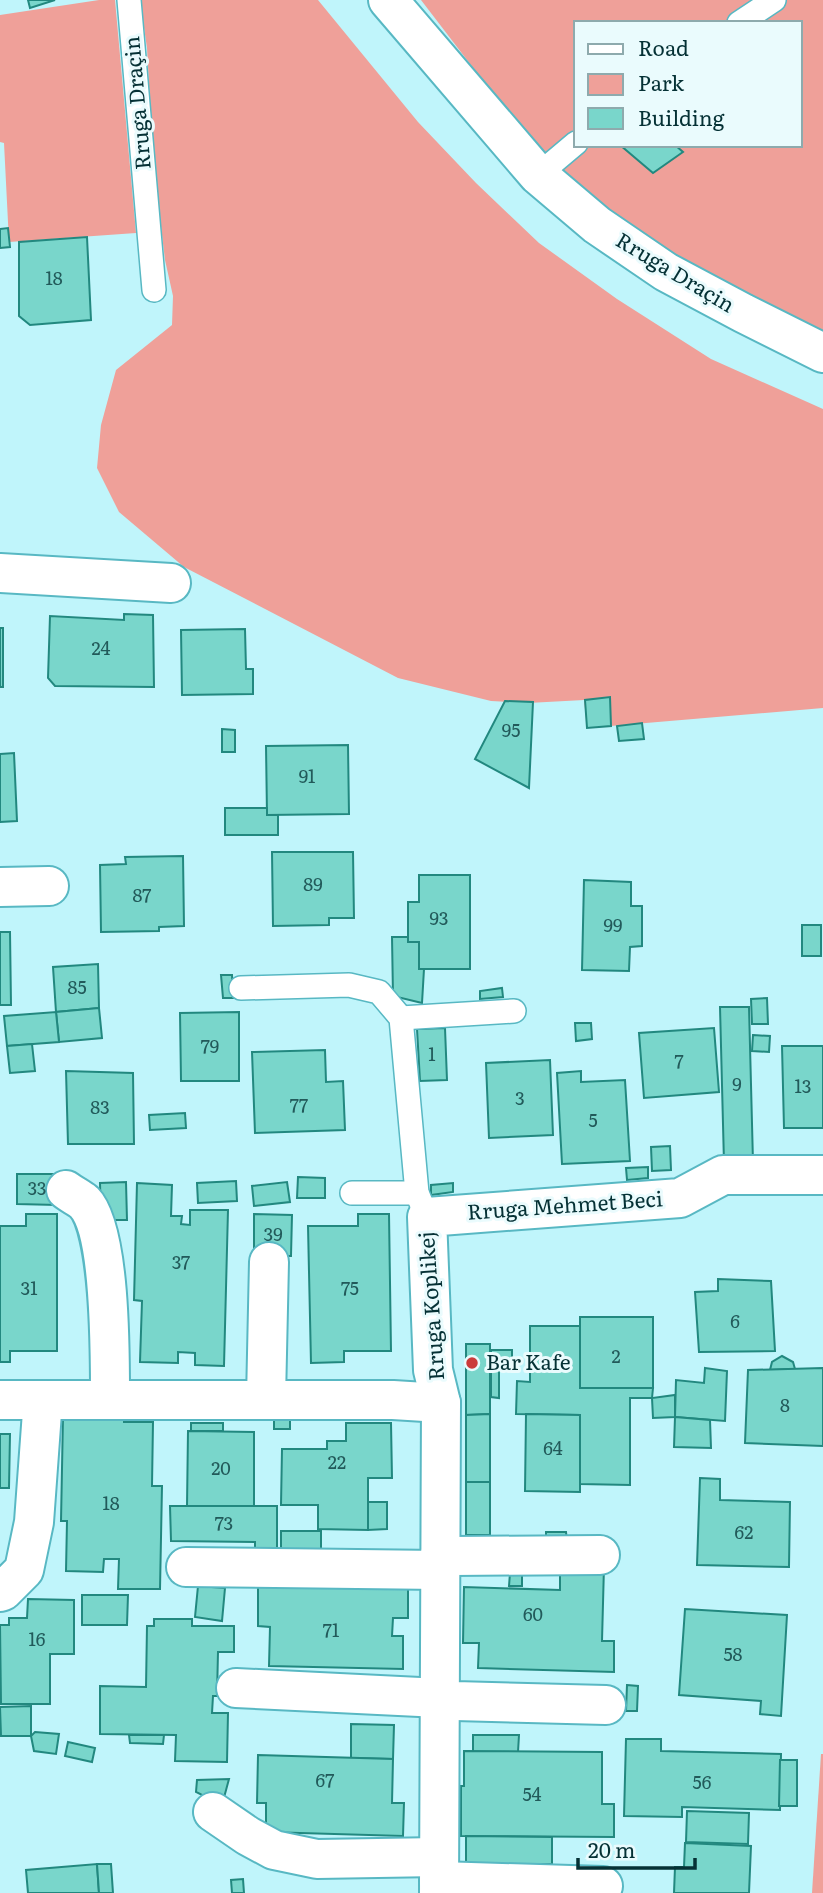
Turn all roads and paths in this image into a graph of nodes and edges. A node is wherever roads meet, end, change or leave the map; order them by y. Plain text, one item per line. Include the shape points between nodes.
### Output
1 (129, 0) edge
2 (388, 0) edge
3 (774, 0) edge
4 (742, 21) edge
5 (574, 145) edge
6 (538, 175) junction
7 (153, 290) dead end
8 (823, 353) edge
9 (0, 573) edge
10 (171, 583) dead end
11 (49, 886) dead end
12 (0, 887) edge
13 (241, 988) dead end
14 (514, 1011) dead end
15 (401, 1018) junction
16 (823, 1174) edge
17 (65, 1190) dead end
18 (352, 1194) dead end
19 (422, 1205) junction
20 (269, 1262) dead end
21 (110, 1399) junction
22 (266, 1399) junction
23 (0, 1400) edge
24 (41, 1400) junction
25 (441, 1403) junction
26 (600, 1555) dead end
27 (440, 1562) junction
28 (186, 1567) dead end
29 (0, 1591) edge
30 (236, 1688) dead end
31 (440, 1698) junction
32 (606, 1705) dead end
33 (213, 1812) dead end
34 (439, 1877) edge
35 (603, 1886) dead end

1 - 7 lane, Rruga Draçin
2 - 6 street, Rruga Draçin
3 - 4 lane
5 - 6 lane
6 - 8 street, Rruga Draçin via 597,225 666,272
9 - 10 street
11 - 12 street
13 - 15 lane via 349,985 379,992
14 - 15 lane
15 - 19 lane, Rruga Koplikej
16 - 19 street, Rruga Mehmet Beci via 723,1175 680,1198
17 - 21 street via 85,1203 96,1225 107,1287
18 - 19 lane
19 - 25 street, Rruga Koplikej via 433,1370
20 - 22 street
21 - 22 street
21 - 24 street
22 - 25 street
23 - 24 street
24 - 29 street via 32,1534 24,1570
25 - 27 street, Rruga Koplikej
26 - 27 street via 453,1556
27 - 28 street
27 - 31 street, Rruga Koplikej
30 - 31 street
31 - 32 street
31 - 34 street, Rruga Koplikej
33 - 34 street via 274,1850
34 - 35 street

